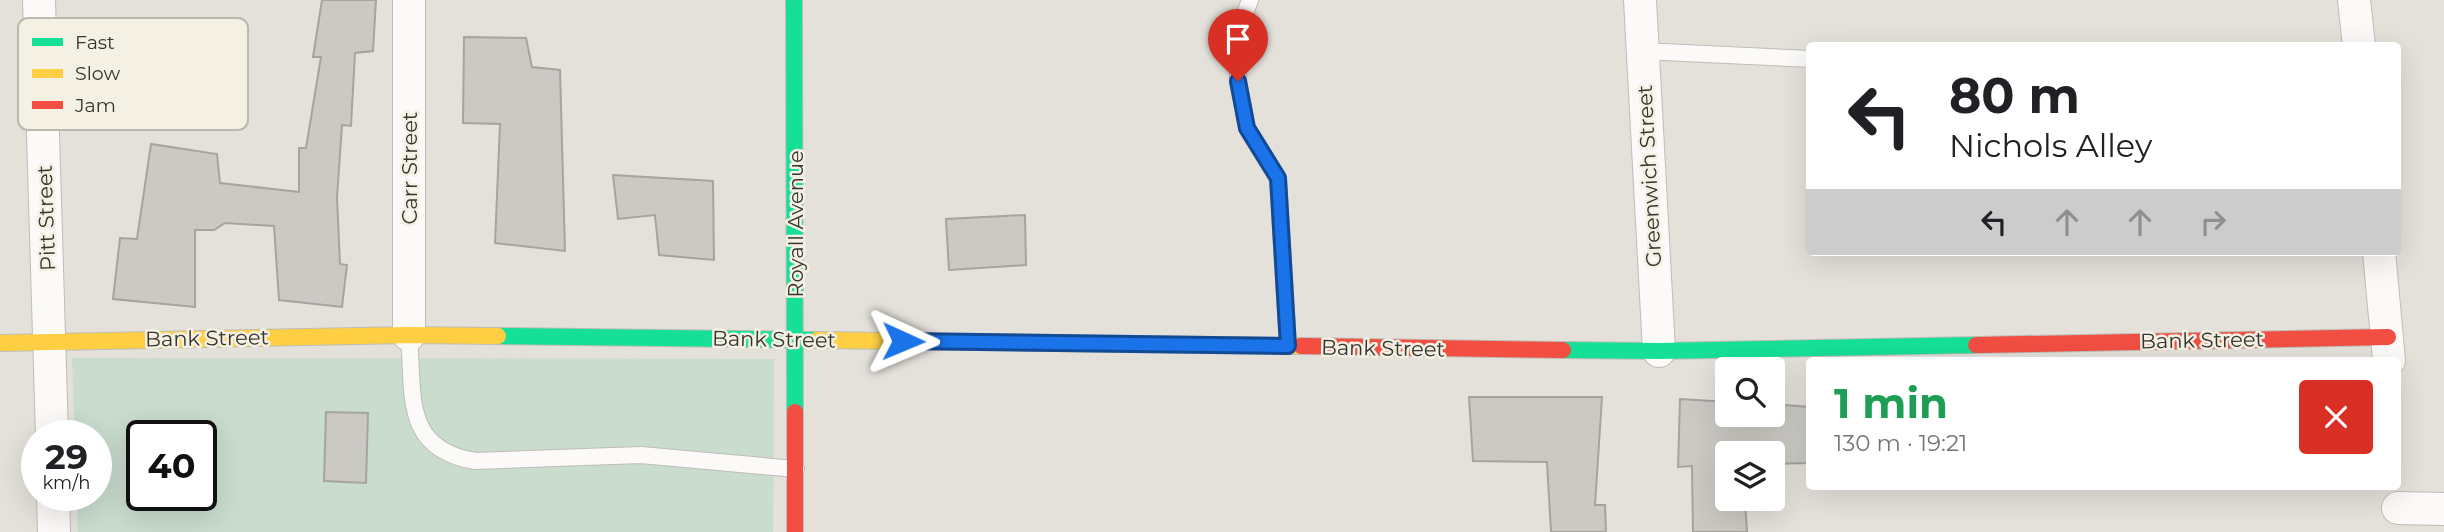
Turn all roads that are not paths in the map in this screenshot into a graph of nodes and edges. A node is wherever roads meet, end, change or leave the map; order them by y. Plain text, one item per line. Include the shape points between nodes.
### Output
1 (39, 0) edge
2 (409, 0) edge
3 (794, 0) edge
4 (1250, 0) edge
5 (1640, 0) edge
6 (2354, 0) edge
7 (40, 18) edge
8 (2359, 42) edge
9 (1642, 51) junction
10 (1806, 59) edge
11 (43, 130) edge
12 (2379, 256) edge
13 (409, 335) junction
14 (796, 340) junction
15 (50, 341) junction
16 (0, 343) edge
17 (1288, 346) junction
18 (2388, 349) edge
19 (1659, 351) junction
20 (52, 420) edge
21 (796, 469) junction
22 (2398, 509) edge
23 (2444, 509) edge
24 (53, 511) edge
25 (54, 532) edge
26 (795, 532) edge

1 - 7 street, Pitt Street
2 - 13 street, Carr Street
3 - 14 street, Royall Avenue
4 - 17 lane via 1239,29 1238,81 1247,128 1278,178
5 - 9 street, Greenwich Street
6 - 8 street
9 - 10 lane
9 - 19 street, Greenwich Street
11 - 15 street, Pitt Street
12 - 18 street
13 - 14 street, Bank Street
13 - 15 street, Bank Street
13 - 21 lane via 415,414 435,447 455,457 475,461 641,455
14 - 17 street, Bank Street
14 - 21 street, Royall Avenue
15 - 16 street, Bank Street
15 - 20 street, Pitt Street
17 - 19 street, Bank Street
18 - 19 street, Bank Street
21 - 26 street, Royall Avenue
22 - 23 street
24 - 25 street

